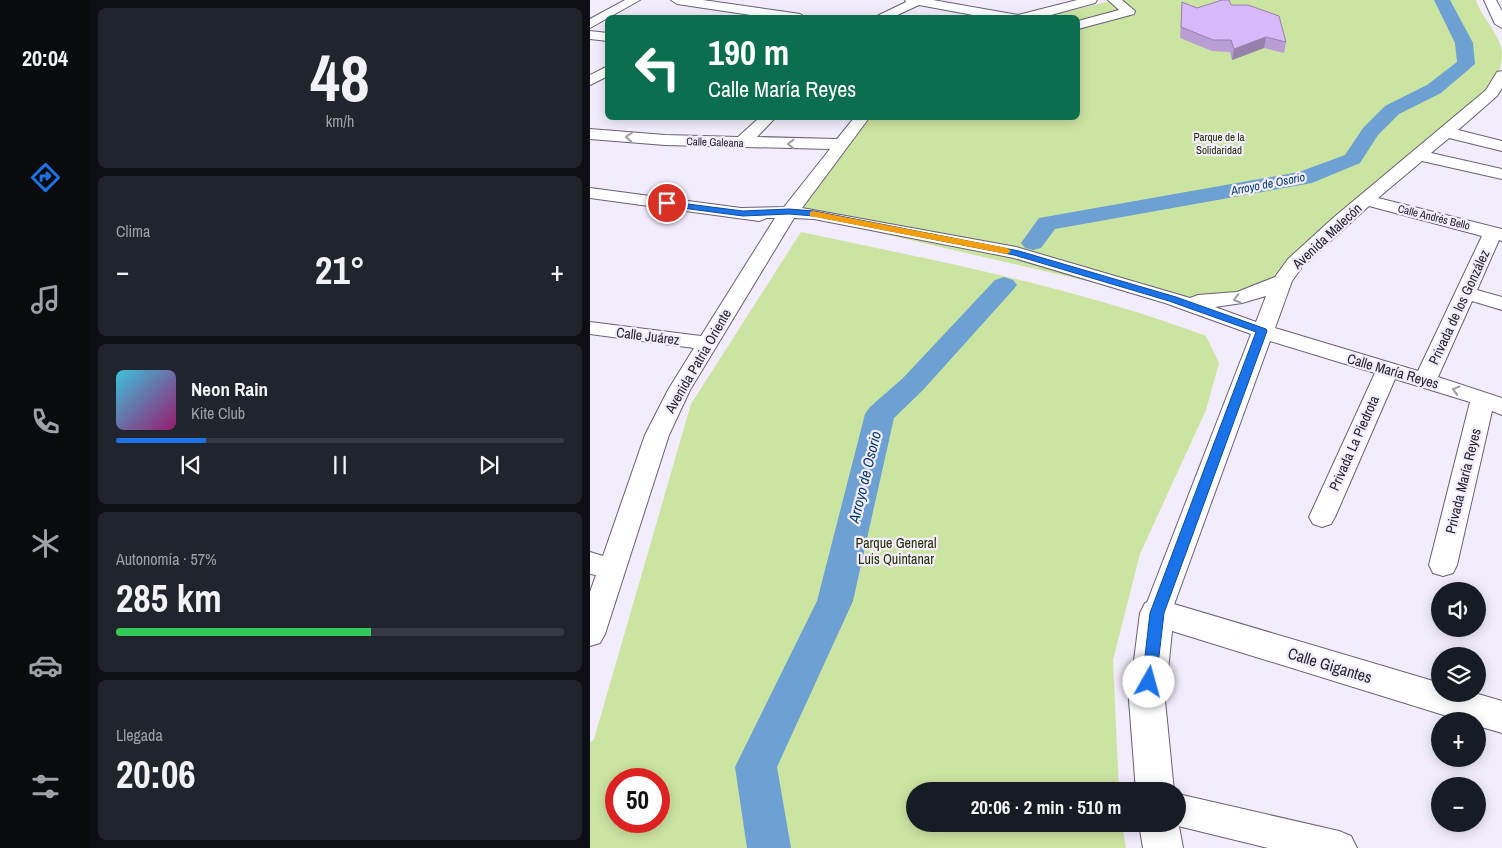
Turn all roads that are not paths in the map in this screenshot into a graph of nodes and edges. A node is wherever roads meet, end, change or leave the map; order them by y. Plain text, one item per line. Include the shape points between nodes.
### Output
1 (634, 0) edge
2 (677, 0) edge
3 (763, 0) edge
4 (916, 0) edge
5 (1036, 0) edge
6 (1091, 0) edge
7 (1114, 0) edge
8 (1490, 0) edge
9 (1069, 6) junction
10 (744, 14) edge
11 (606, 15) edge
12 (758, 15) edge
13 (885, 15) edge
14 (998, 15) edge
15 (1034, 15) edge
16 (605, 16) edge
17 (590, 24) edge
18 (1080, 24) edge
19 (1502, 24) edge
20 (590, 35) edge
21 (605, 37) edge
22 (605, 72) edge
23 (1502, 76) edge
24 (590, 81) edge
25 (766, 120) edge
26 (860, 120) edge
27 (1446, 132) junction
28 (590, 134) edge
29 (741, 143) junction
30 (840, 144) junction
31 (1502, 146) edge
32 (1419, 155) junction
33 (1502, 174) edge
34 (590, 193) edge
35 (1366, 200) junction
36 (786, 216) junction
37 (1497, 234) edge
38 (1282, 281) junction
39 (1465, 293) junction
40 (1172, 299) junction
41 (1502, 304) edge
42 (593, 332) edge
43 (1268, 336) junction
44 (707, 343) junction
45 (1390, 371) junction
46 (1425, 381) junction
47 (1493, 402) edge
48 (1322, 517) dead end
49 (1443, 565) dead end
50 (601, 566) edge
51 (1157, 613) junction
52 (590, 634) edge
53 (1502, 717) edge
54 (1154, 782) edge
55 (1186, 812) edge
56 (1160, 832) edge
57 (1163, 848) edge
58 (1338, 848) edge

1 - 11 street
2 - 10 street
3 - 10 street
4 - 13 street
4 - 14 street
5 - 9 street
6 - 9 street
7 - 18 street via 1129,11
8 - 19 street
9 - 15 street
10 - 12 street
16 - 17 street
20 - 21 street
22 - 24 street
23 - 27 street, Avenida Malecón via 1492,93
25 - 29 street
26 - 30 street, Avenida Patria Oriente
27 - 31 street
27 - 32 street, Avenida Malecón
29 -> 28 street, Calle Galeana
30 -> 29 street, Calle Galeana
30 - 36 street, Avenida Patria Oriente
32 - 33 street
32 - 35 street, Avenida Malecón
34 - 36 street
35 - 37 street, Calle Andrés Bello
35 - 38 street, Avenida Malecón via 1295,264
36 - 40 street, Calle María Reyes via 832,217 1016,253
36 - 43 street, Calle María Reyes via 1006,261
36 - 44 street, Avenida Patria Oriente
37 - 39 street, Privada de los González
38 -> 40 street via 1234,301
38 - 43 street, Avenida Malecón
39 - 41 street
39 - 46 street, Privada de los González
40 - 43 street, Calle María Reyes
42 - 44 street, Calle Juárez
43 - 45 street, Calle María Reyes
43 - 51 street, Avenida Malecón
44 - 50 street, Avenida Patria Oriente via 657,435
45 - 46 street, Calle María Reyes
45 - 48 street, Privada La Piedrota via 1383,378
47 -> 46 street, Calle María Reyes
47 - 49 street, Privada María Reyes
50 - 52 street, Avenida Patria Oriente
51 - 53 main road, Calle Gigantes
51 - 54 main road, Avenida Malecón via 1147,700
55 - 58 street
56 - 57 main road

